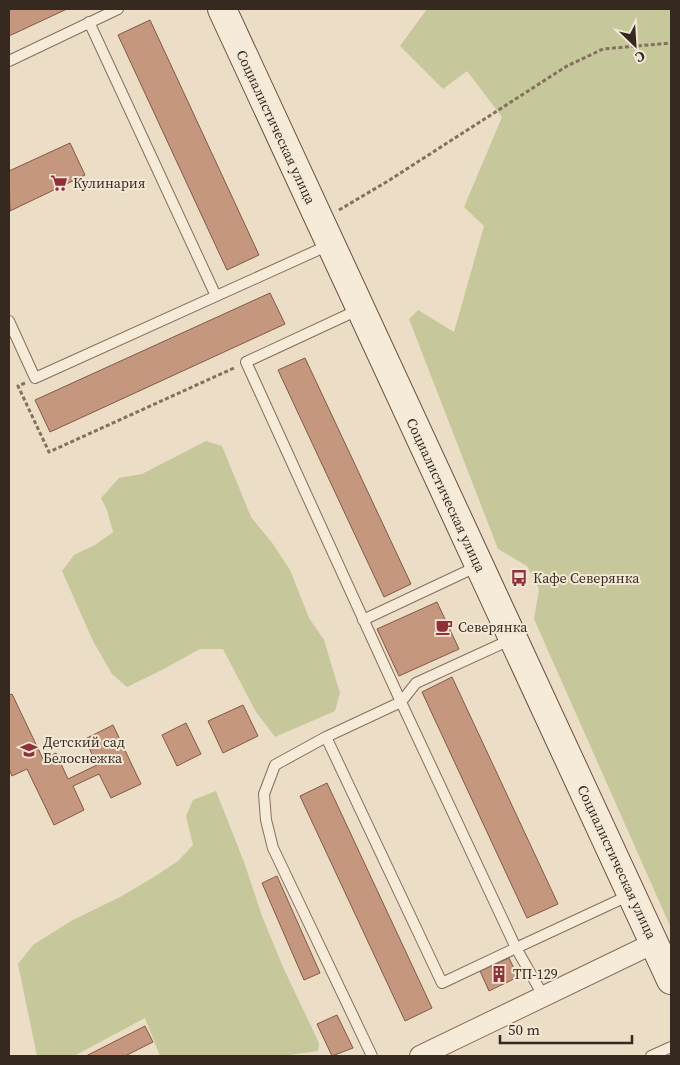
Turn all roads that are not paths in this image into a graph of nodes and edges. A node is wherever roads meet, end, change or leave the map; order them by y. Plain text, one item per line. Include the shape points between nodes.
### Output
1 (118, 9) edge
2 (222, 9) edge
3 (89, 22) junction
4 (9, 61) edge
5 (325, 233) junction
6 (216, 296) junction
7 (360, 309) junction
8 (9, 321) edge
9 (479, 566) junction
10 (363, 620) junction
11 (513, 639) junction
12 (401, 702) junction
13 (326, 736) junction
14 (631, 894) junction
15 (654, 943) junction
16 (516, 948) junction
17 (671, 980) edge
18 (544, 997) junction
19 (671, 1047) edge
20 (372, 1056) edge
21 (420, 1056) edge
22 (651, 1056) edge

1 - 3 lane
2 - 5 main road, Социалистическая улица
3 - 4 lane
3 - 6 lane
5 - 6 lane
5 - 7 main road, Социалистическая улица
6 - 8 lane via 35,378
7 - 9 main road, Социалистическая улица
7 - 10 lane via 246,362
9 - 10 lane
9 - 11 main road, Социалистическая улица
10 - 12 lane
11 - 12 lane via 416,684
11 - 14 main road, Социалистическая улица
12 - 13 lane
12 - 16 lane
13 - 16 lane via 442,982
13 - 20 lane via 275,765 264,794 266,820 273,848
14 - 15 main road, Социалистическая улица
14 - 16 lane
15 - 17 main road, Социалистическая улица
15 - 18 street
16 - 18 lane
18 - 21 street
19 - 22 lane

